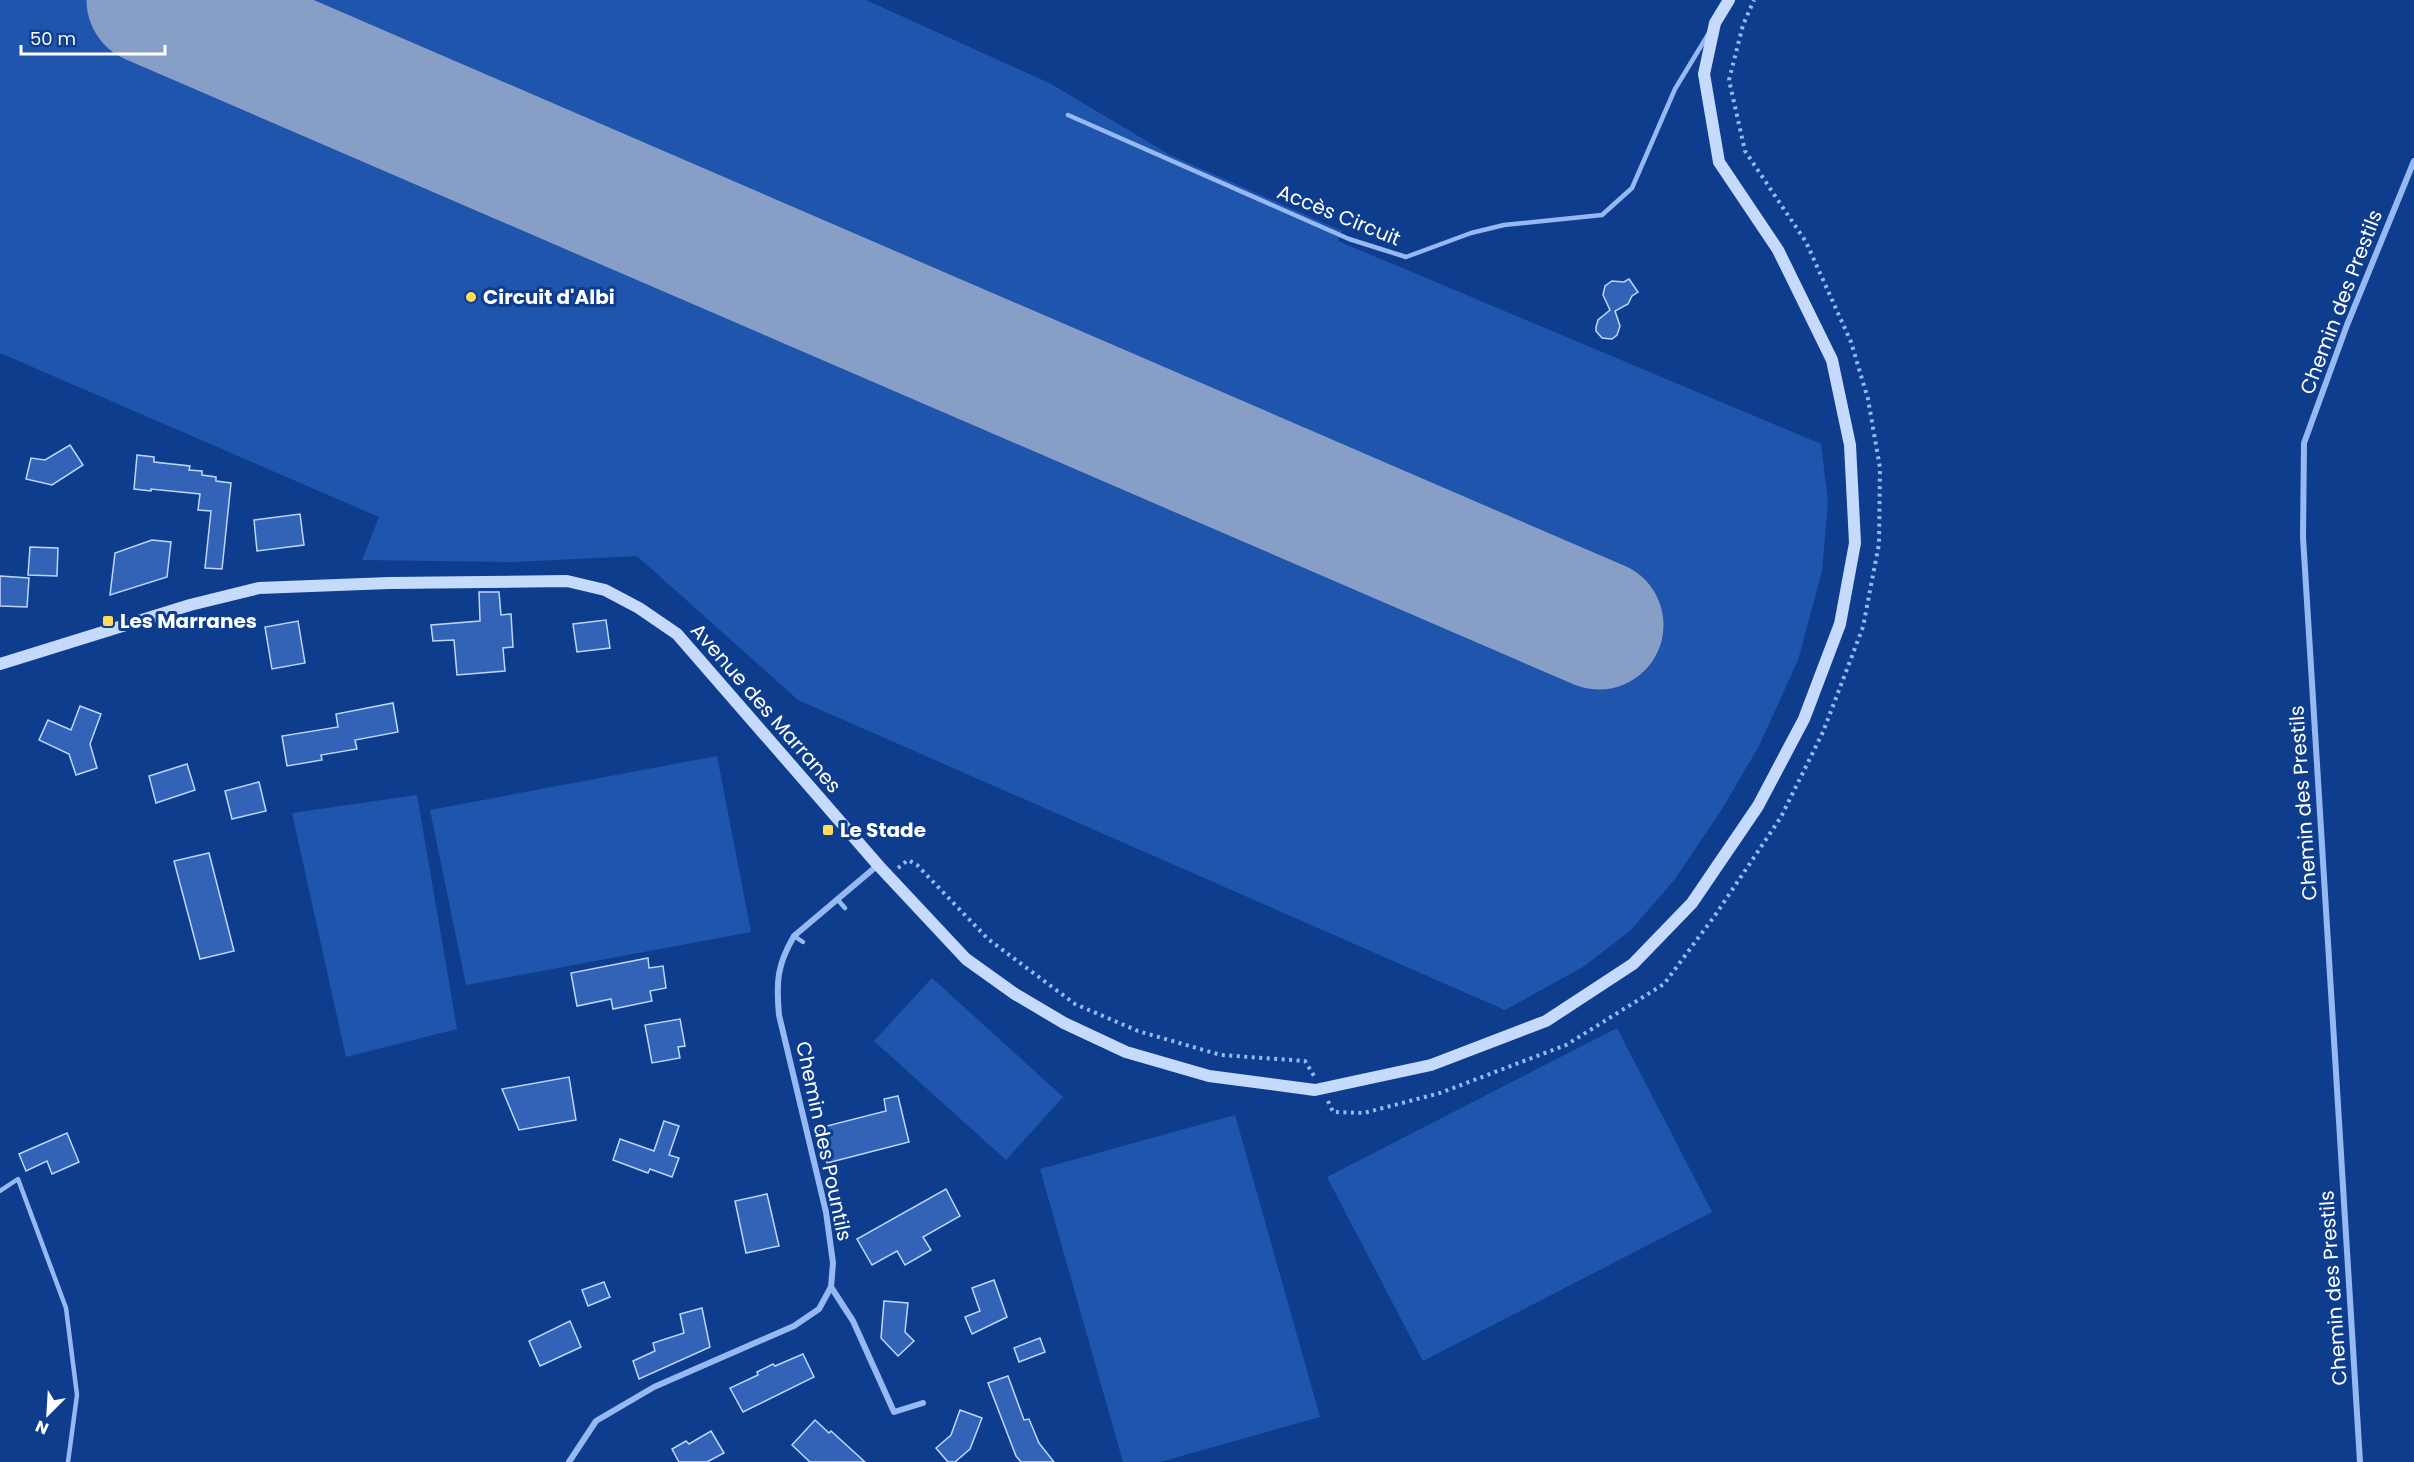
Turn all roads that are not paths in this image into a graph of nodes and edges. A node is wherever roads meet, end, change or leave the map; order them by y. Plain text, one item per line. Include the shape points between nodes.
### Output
1 (1729, 0) edge
2 (1714, 23) junction
3 (1068, 115) dead end
4 (2414, 161) edge
5 (0, 664) edge
6 (878, 865) junction
7 (836, 898) junction
8 (845, 908) dead end
9 (794, 936) junction
10 (803, 942) dead end
11 (0, 1191) edge
12 (831, 1287) junction
13 (923, 1403) dead end
14 (68, 1462) edge
15 (569, 1462) edge
16 (2360, 1462) edge

1 - 2 street, Avenue des Marranes
2 - 3 lane, Accès Circuit via 1675,89 1632,188 1602,215 1504,225 1406,257 1349,239
2 - 6 street, Avenue des Marranes via 1704,74 1719,162 1778,250 1832,360 1850,445 1855,543 1840,624 1804,719 1758,806 1692,903 1633,964 1546,1021 1431,1065 1314,1090 1209,1076 1126,1052 1064,1023 966,958
4 - 16 street, Chemin des Prestils via 2304,443 2303,537
5 - 6 street, Avenue des Marranes via 190,605 259,588 567,581 605,590 677,634
6 - 7 street, Chemin des Pountils
7 - 8 lane
7 - 9 street, Chemin des Pountils
9 - 10 lane
9 - 12 street, Chemin des Pountils via 776,983 779,1015 826,1212 833,1263
11 - 14 lane via 18,1179 66,1308 77,1395
12 - 13 street via 854,1321 894,1412
12 - 15 street via 819,1309 794,1326 654,1387 596,1421

